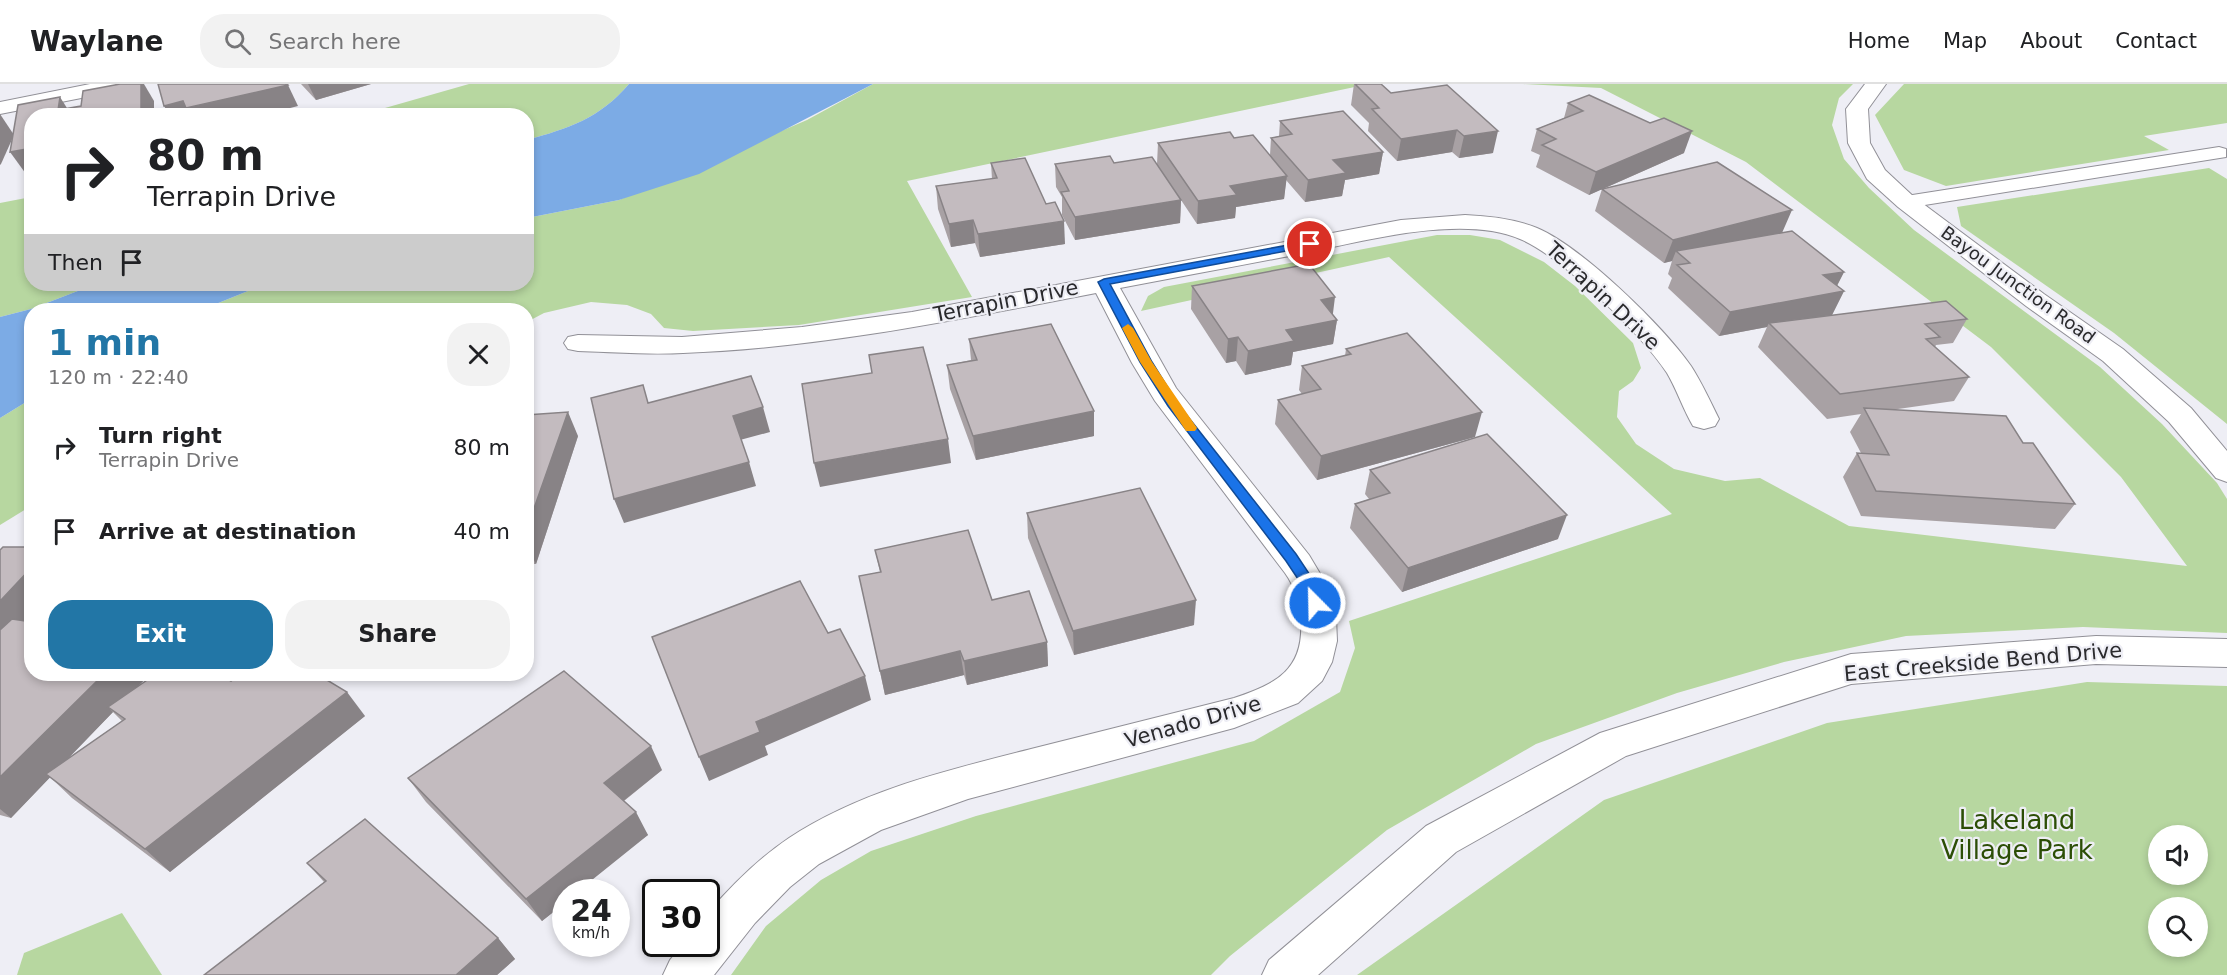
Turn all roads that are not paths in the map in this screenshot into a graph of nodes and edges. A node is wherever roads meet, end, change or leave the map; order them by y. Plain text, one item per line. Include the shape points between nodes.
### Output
1 (122, 84) edge
2 (1876, 84) edge
3 (0, 108) edge
4 (2219, 153) dead end
5 (1906, 202) junction
6 (1104, 282) junction
7 (578, 343) dead end
8 (1704, 420) dead end
9 (2227, 471) edge
10 (2227, 652) edge
11 (686, 975) edge
12 (1285, 975) edge

1 - 3 street
2 - 5 street, Bayou Junction Road via 1857,109 1859,143 1875,174
4 - 5 lane
5 - 9 street, Bayou Junction Road via 2113,355 2180,415
6 - 7 street, Terrapin Drive via 912,320 802,335 682,345
6 - 8 street, Terrapin Drive via 1443,221 1465,220 1513,228 1530,233 1569,259 1648,332 1679,370
6 - 11 street, Venado Drive via 1174,406 1311,587 1319,642 1309,671 1267,702 1234,713 967,783 900,803 850,824 776,872 743,903
10 - 12 street, East Creekside Bend Drive via 2096,650 1851,669 1614,744 1441,839

